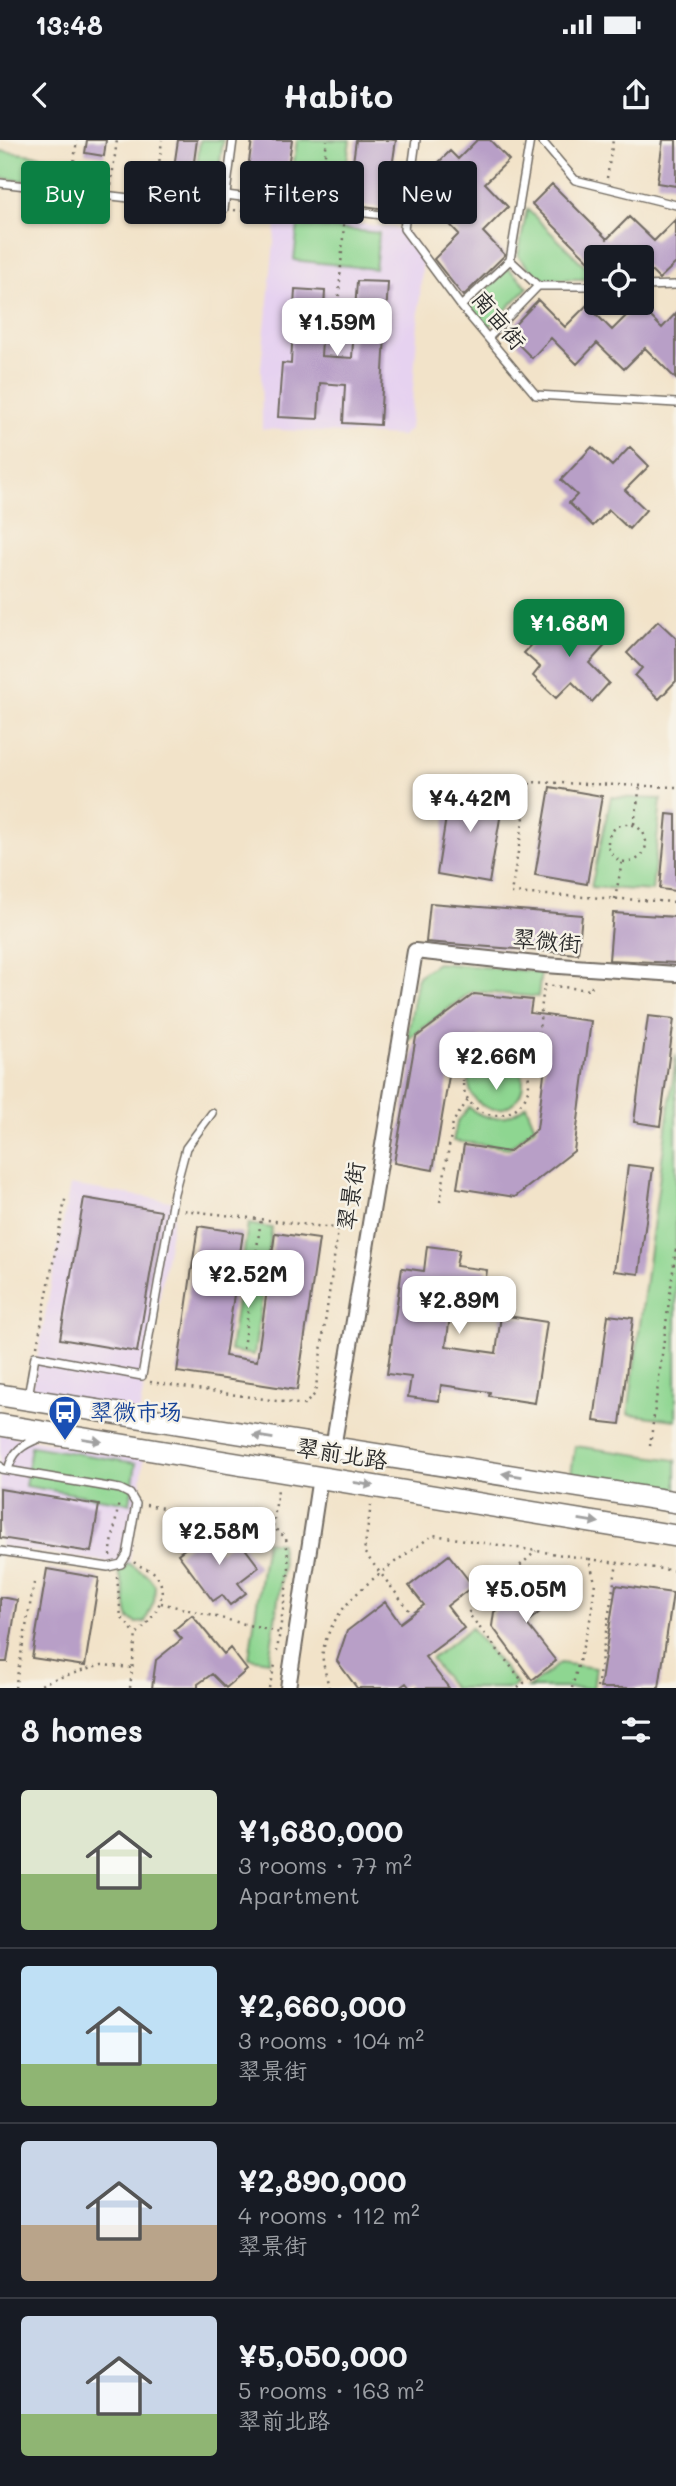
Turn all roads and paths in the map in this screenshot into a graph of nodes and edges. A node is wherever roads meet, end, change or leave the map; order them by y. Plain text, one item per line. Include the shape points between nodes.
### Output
1 (77, 140) edge
2 (117, 140) edge
3 (162, 140) edge
4 (233, 140) edge
5 (327, 140) edge
6 (416, 140) edge
7 (530, 140) edge
8 (541, 140) edge
9 (614, 140) edge
10 (74, 161) edge
11 (160, 161) edge
12 (324, 161) edge
13 (413, 161) edge
14 (0, 183) edge
15 (21, 185) edge
16 (606, 188) junction
17 (110, 189) edge
18 (226, 195) joint
19 (240, 197) edge
20 (676, 205) edge
21 (226, 209) edge
22 (404, 224) edge
23 (510, 260) junction
24 (676, 285) edge
25 (538, 286) junction
26 (584, 286) edge
27 (654, 286) edge
28 (461, 306) junction
29 (489, 337) junction
30 (335, 351) dead end
31 (676, 403) edge
32 (640, 786) junction
33 (676, 787) edge
34 (634, 825) junction
35 (622, 862) junction
36 (615, 899) junction
37 (676, 902) edge
38 (415, 951) joint
39 (593, 968) junction
40 (676, 974) edge
41 (522, 1062) junction
42 (468, 1100) junction
43 (212, 1112) dead end
44 (66, 1195) dead end
45 (440, 1202) dead end
46 (172, 1208) junction
47 (261, 1219) junction
48 (676, 1248) edge
49 (243, 1348) dead end
50 (35, 1356) junction
51 (142, 1376) junction
52 (0, 1395) edge
53 (27, 1399) junction
54 (0, 1425) edge
55 (52, 1433) junction
56 (650, 1446) dead end
57 (333, 1448) junction
58 (3, 1468) edge
59 (320, 1477) junction
60 (279, 1486) dead end
61 (120, 1489) junction
62 (372, 1502) dead end
63 (676, 1502) edge
64 (136, 1504) junction
65 (273, 1527) junction
66 (676, 1536) edge
67 (0, 1551) edge
68 (536, 1551) junction
69 (127, 1555) junction
70 (589, 1559) junction
71 (617, 1563) junction
72 (108, 1567) junction
73 (676, 1571) edge
74 (380, 1574) junction
75 (34, 1583) dead end
76 (159, 1602) junction
77 (409, 1610) dead end
78 (280, 1633) junction
79 (136, 1634) junction
80 (132, 1668) junction
81 (15, 1688) edge
82 (35, 1688) edge
83 (130, 1688) edge
84 (269, 1688) edge
85 (288, 1688) edge
86 (329, 1688) edge
87 (518, 1688) edge
88 (572, 1688) edge
89 (597, 1688) edge

1 - 10 path
2 - 17 path
3 - 11 path
4 - 18 lane
5 - 12 path
6 - 13 lane
7 - 23 lane
8 - 16 lane via 575,180
9 - 16 path
14 - 15 lane
16 - 20 lane
18 - 19 lane
21 - 30 path via 344,223
22 - 28 lane, 南亩街
23 - 25 lane
23 - 28 lane
24 - 27 lane
25 - 26 lane
25 - 29 lane
28 - 29 lane, 南亩街
29 - 31 lane, 南亩街 via 536,395
32 - 33 path
32 - 34 path
32 - 36 path via 530,782 511,893
34 - 35 path via 644,833 646,846 641,857
34 - 35 path via 616,827 608,838 609,850
35 - 36 path
36 - 37 path
38 - 39 street, 翠微街
38 - 57 street, 翠景街
39 - 40 street, 翠微街
39 - 41 path via 591,990 544,985 537,1047
41 - 42 path via 504,1050 482,1052 467,1068 464,1090
41 - 42 path via 529,1083 514,1110 495,1115 475,1108
42 - 45 path via 453,1122
43 - 46 lane via 186,1148
44 - 50 path
46 - 47 path
46 - 51 lane
47 - 49 path
47 - 51 path via 338,1230 315,1394 304,1405 148,1382
48 - 56 path
50 - 51 lane
50 - 53 lane
52 - 53 main road, 翠前北路
57 -> 53 main road, 翠前北路
54 - 55 main road, 翠前北路
55 - 58 lane via 22,1445
55 -> 59 main road, 翠前北路
63 -> 57 main road, 翠前北路
58 - 61 lane
59 -> 66 main road, 翠前北路
59 - 85 street
60 - 65 path
61 - 64 lane
61 - 72 path
62 - 74 path via 364,1552
64 - 65 path
64 - 69 lane
65 - 78 path via 286,1538 289,1568
67 - 72 lane
68 - 70 path
68 - 74 path via 433,1535
68 - 87 path via 468,1613 524,1683
69 - 72 lane via 121,1564
69 - 76 path via 156,1573
70 - 71 path
70 - 88 path via 595,1582 592,1616
71 - 73 path
71 - 89 path
72 - 79 path via 118,1581 121,1617
74 - 77 path
74 - 86 path via 357,1591 331,1628 322,1653
75 - 81 path
76 - 78 path
76 - 79 path via 150,1623
78 - 84 path
79 - 80 path
80 - 82 path via 103,1665
80 - 83 path

